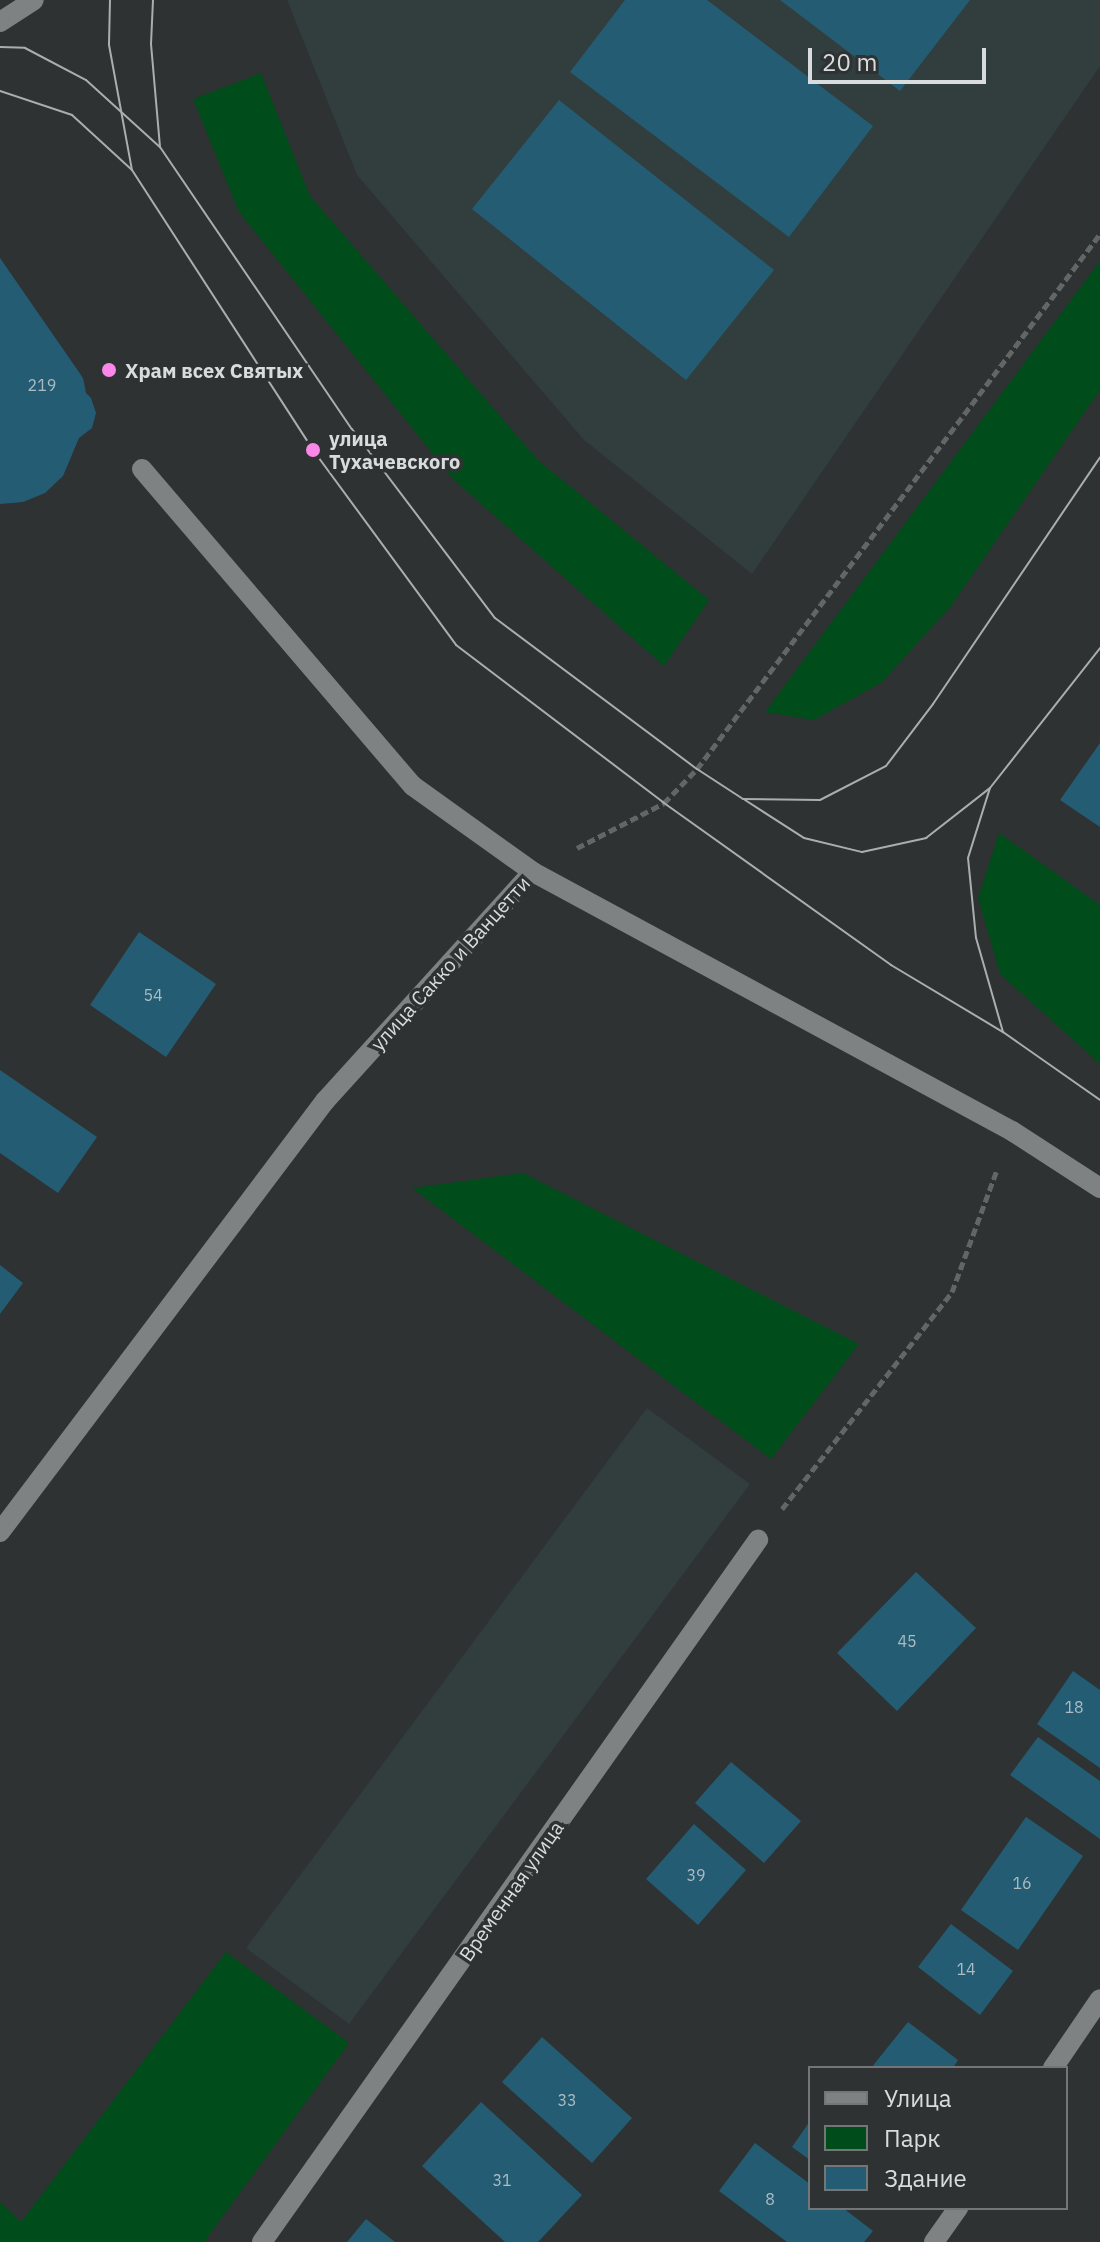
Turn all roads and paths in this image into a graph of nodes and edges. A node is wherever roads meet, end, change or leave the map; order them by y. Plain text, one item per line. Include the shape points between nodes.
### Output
1 (34, 0) edge
2 (0, 22) edge
3 (1100, 234) edge
4 (142, 469) dead end
5 (533, 872) junction
6 (1012, 1131) junction
7 (1100, 1188) edge
8 (0, 1532) edge
9 (758, 1540) joint
10 (1100, 1999) edge
11 (1054, 2066) edge
12 (957, 2210) edge
13 (262, 2242) edge
14 (934, 2242) edge

1 - 2 street
3 - 5 path via 697,769 664,803
4 - 5 street via 413,786
5 - 6 street, улица Сакко и Ванцетти
5 - 8 street, улица Сакко и Ванцетти via 325,1101
6 - 7 street, улица Сакко и Ванцетти
6 - 9 path via 952,1292
9 - 13 street, Временная улица
10 - 11 street
12 - 14 street

